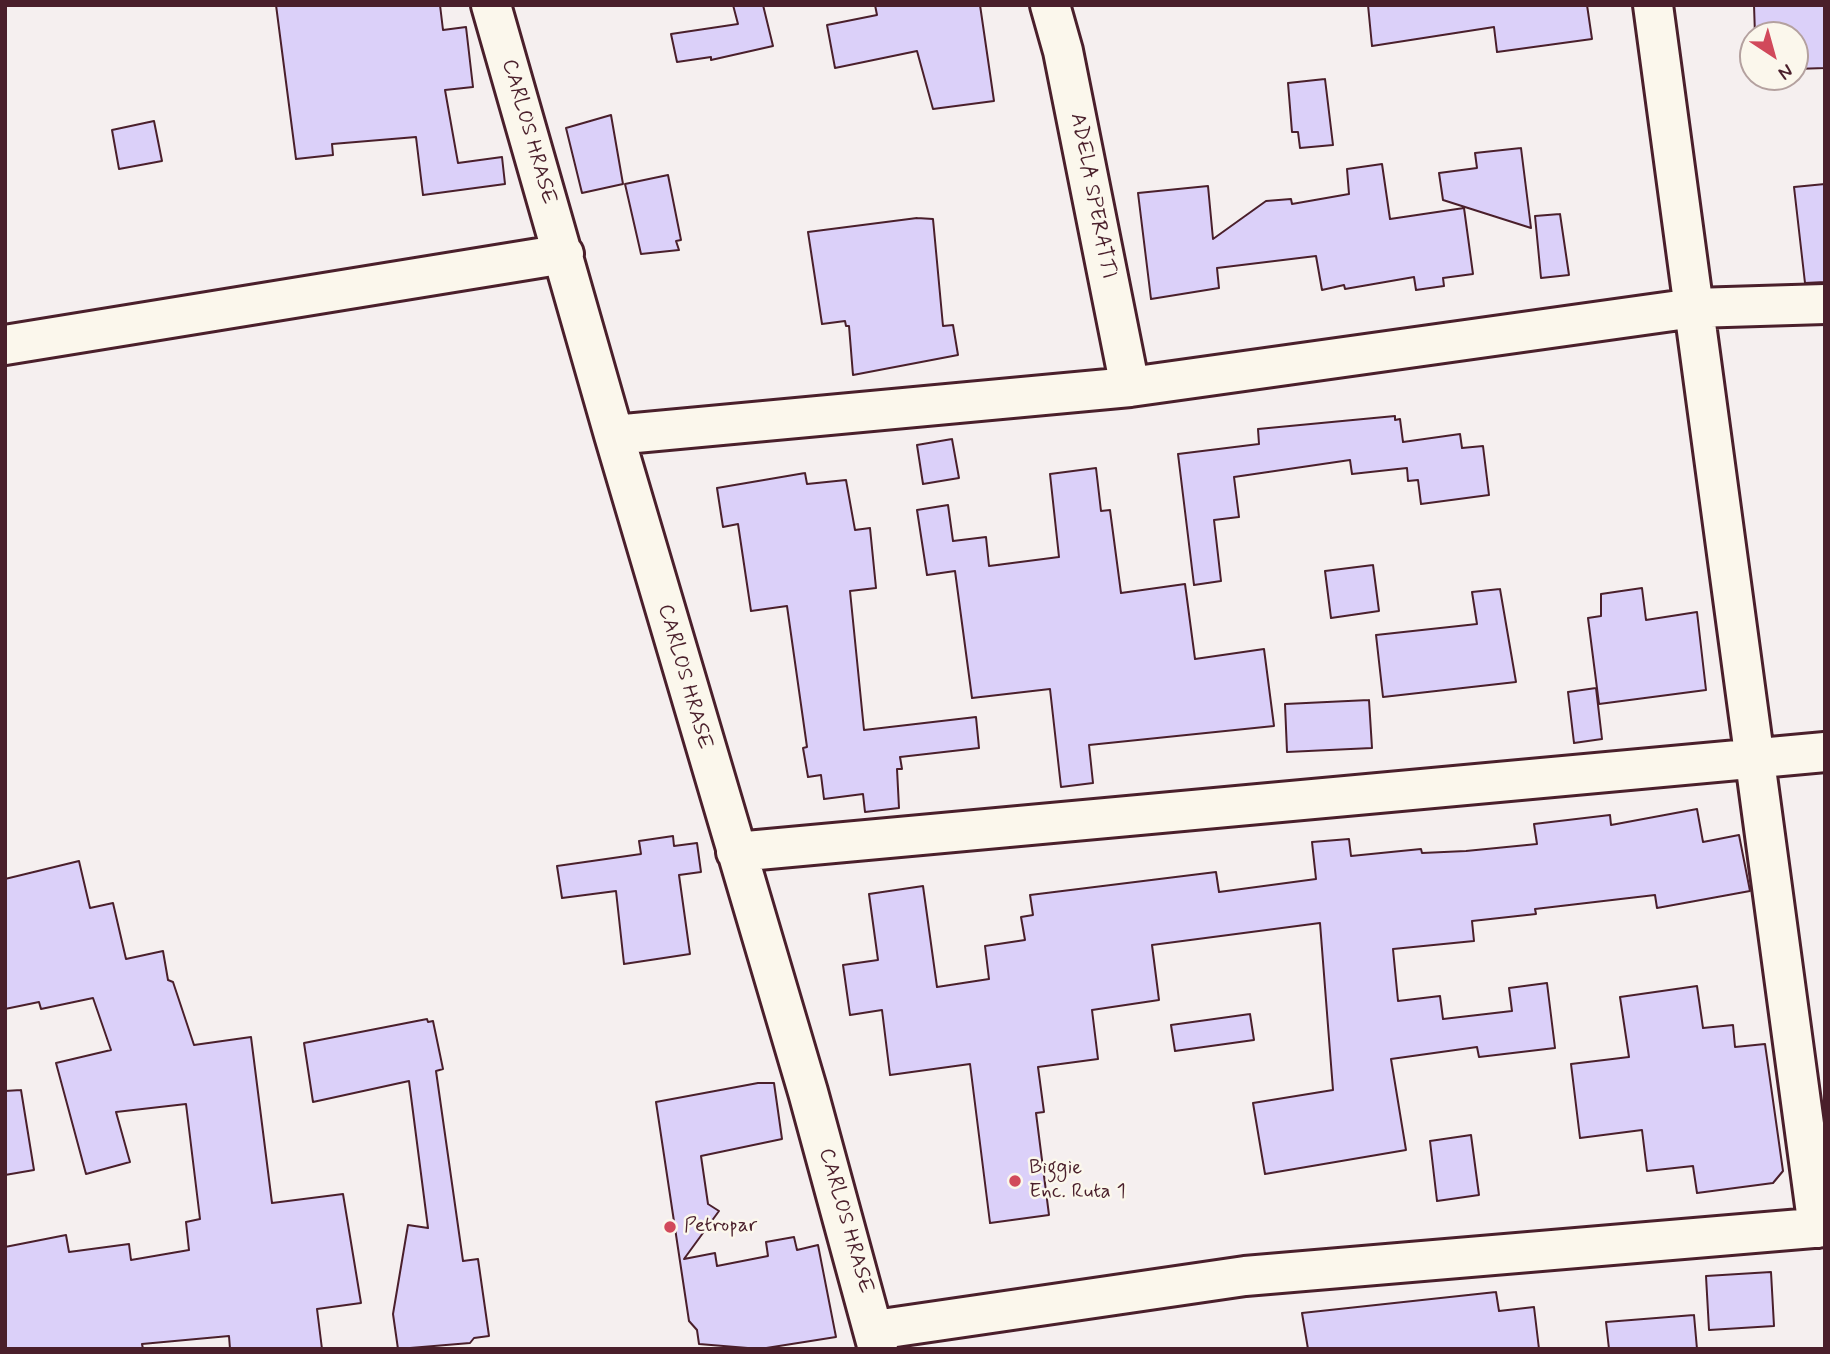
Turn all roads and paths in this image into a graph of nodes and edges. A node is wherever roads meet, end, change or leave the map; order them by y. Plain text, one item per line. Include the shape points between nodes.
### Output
1 (491, 5) edge
2 (1050, 5) edge
3 (1653, 5) edge
4 (564, 254) junction
5 (1825, 304) edge
6 (1694, 308) junction
7 (5, 345) edge
8 (1130, 387) junction
9 (614, 435) junction
10 (1825, 752) edge
11 (1757, 758) junction
12 (736, 852) junction
13 (1822, 1227) edge
14 (877, 1339) edge

1 - 4 street, CARLOS HRASE
2 - 8 street, ADELA SPERATTI
3 - 6 street
4 - 7 street
4 - 9 street, CARLOS HRASE
5 - 6 street
6 - 8 street
6 - 11 street
8 - 9 street
9 - 12 street, CARLOS HRASE
10 - 11 street
11 - 12 street
11 - 13 street
12 - 14 street, CARLOS HRASE
13 - 14 street via 1245,1276

